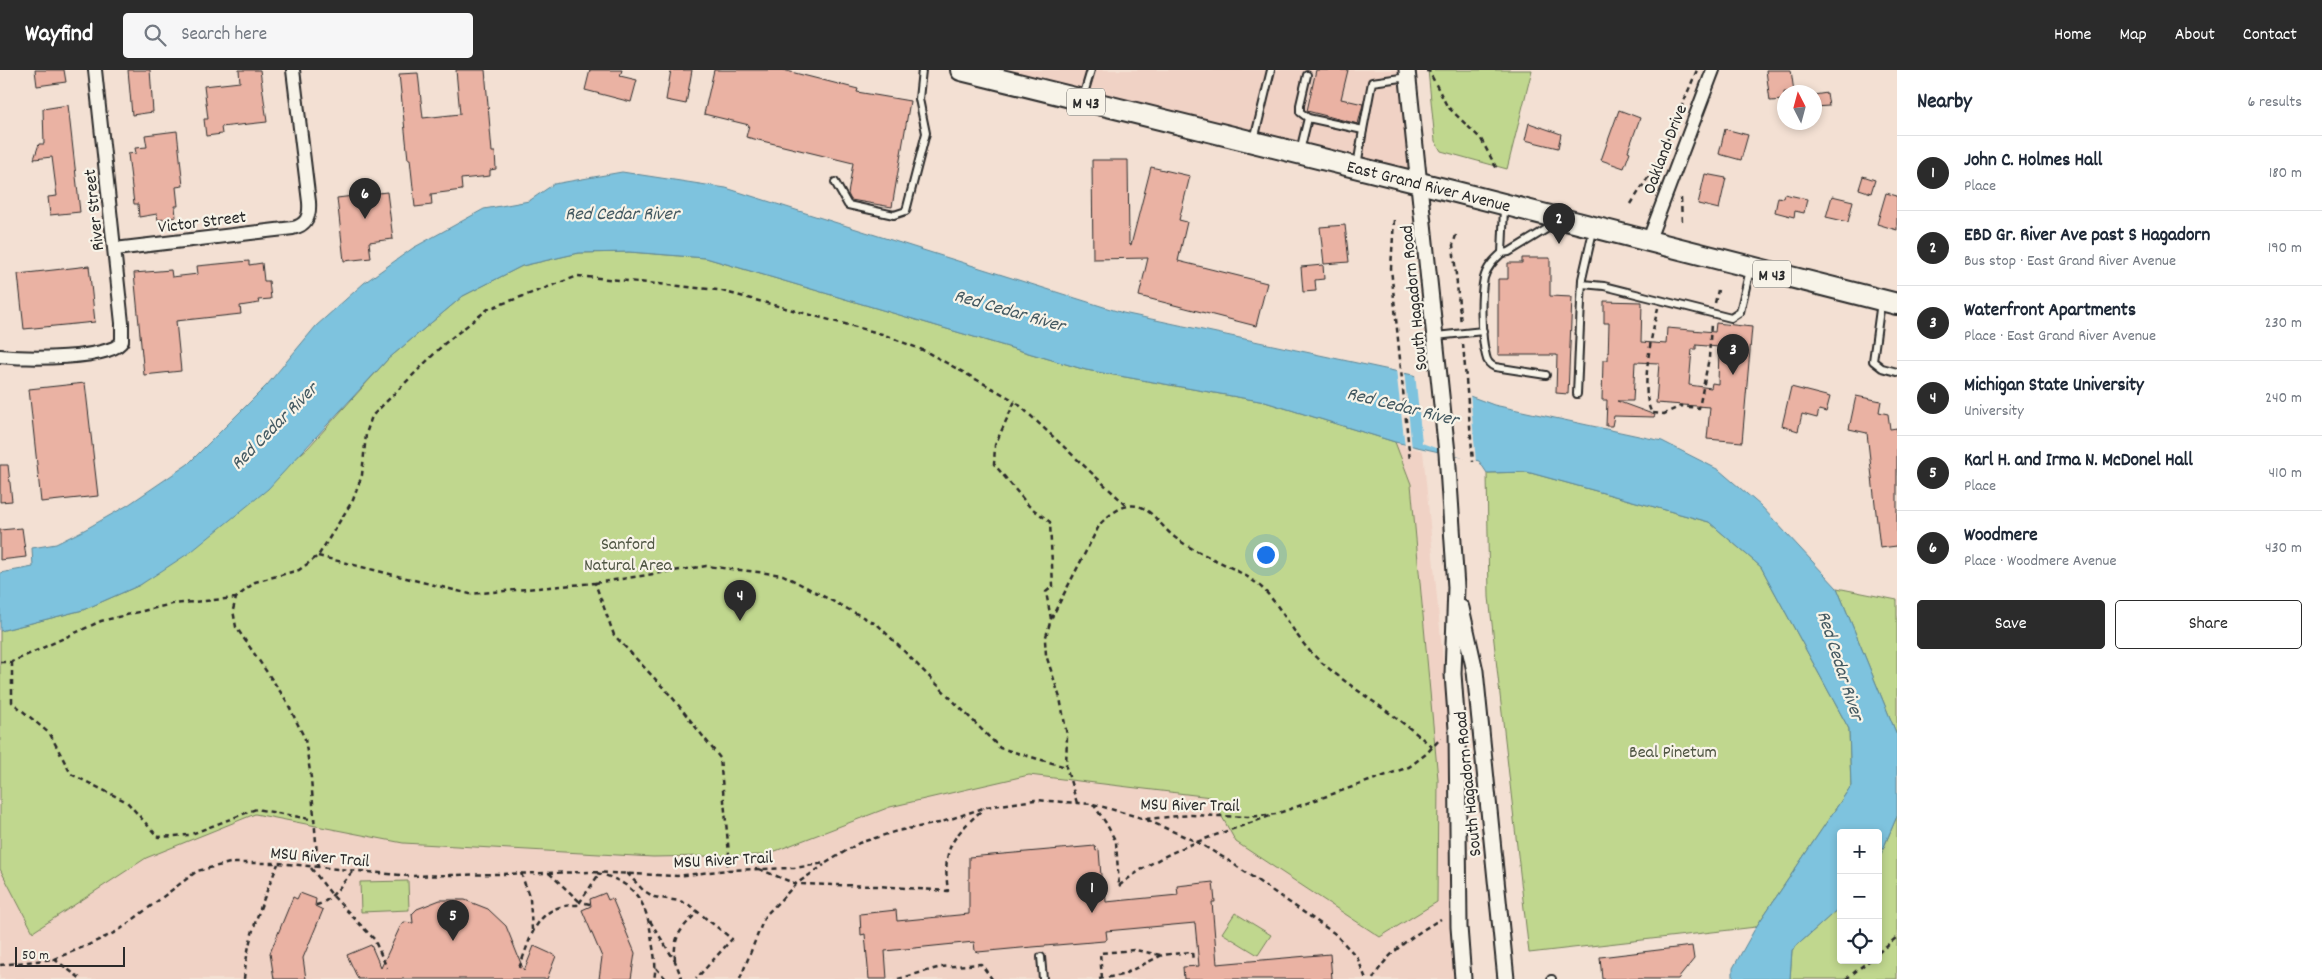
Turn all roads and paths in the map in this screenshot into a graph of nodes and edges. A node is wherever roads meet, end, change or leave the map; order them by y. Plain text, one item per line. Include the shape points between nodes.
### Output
1 (95, 70) edge
2 (294, 70) edge
3 (922, 70) edge
4 (1090, 70) edge
5 (1271, 70) edge
6 (1696, 70) edge
7 (1713, 70) edge
8 (971, 71) edge
9 (1426, 71) edge
10 (1408, 73) edge
11 (1307, 75) dead end
12 (1082, 100) junction
13 (1308, 118) junction
14 (1363, 130) junction
15 (1253, 143) junction
16 (1300, 155) junction
17 (1357, 169) junction
18 (1497, 169) dead end
19 (835, 182) dead end
20 (1421, 184) junction
21 (1681, 196) dead end
22 (1504, 204) junction
23 (1631, 204) dead end
24 (1563, 219) junction
25 (1394, 220) dead end
26 (1682, 223) dead end
27 (1594, 227) junction
28 (1456, 235) dead end
29 (1648, 242) junction
30 (115, 249) junction
31 (1502, 254) junction
32 (1750, 268) junction
33 (1582, 284) junction
34 (1718, 290) dead end
35 (1660, 300) junction
36 (1889, 302) edge
37 (1713, 313) junction
38 (1483, 331) junction
39 (1462, 334) junction
40 (1436, 336) junction
41 (0, 356) edge
42 (1897, 372) edge
43 (1546, 375) dead end
44 (1577, 394) dead end
45 (1015, 402) junction
46 (1410, 461) dead end
47 (1473, 462) dead end
48 (1127, 506) junction
49 (318, 556) junction
50 (595, 583) junction
51 (1456, 587) junction
52 (236, 598) junction
53 (1051, 619) junction
54 (0, 662) edge
55 (12, 662) junction
56 (1441, 738) dead end
57 (1432, 747) junction
58 (1066, 767) junction
59 (1077, 803) junction
60 (1093, 804) junction
61 (986, 807) junction
62 (1276, 814) junction
63 (1145, 819) junction
64 (315, 820) junction
65 (1198, 842) junction
66 (826, 863) junction
67 (278, 864) junction
68 (310, 867) junction
69 (318, 868) junction
70 (758, 869) junction
71 (727, 870) junction
72 (352, 872) junction
73 (548, 872) junction
74 (590, 872) junction
75 (521, 873) junction
76 (627, 873) junction
77 (599, 874) junction
78 (796, 884) junction
79 (332, 895) junction
80 (580, 902) junction
81 (590, 904) dead end
82 (316, 905) dead end
83 (698, 911) junction
84 (1441, 919) dead end
85 (649, 920) junction
86 (532, 932) junction
87 (1897, 936) edge
88 (1882, 949) edge
89 (1162, 955) junction
90 (1041, 957) dead end
91 (54, 959) junction
92 (675, 961) junction
93 (1193, 962) dead end
94 (1865, 964) edge
95 (0, 965) edge
96 (387, 968) dead end
97 (519, 968) dead end
98 (656, 968) junction
99 (1101, 978) edge
100 (81, 979) edge
101 (244, 979) edge
102 (654, 979) edge
103 (666, 979) edge
104 (682, 979) edge
105 (696, 979) edge
106 (740, 979) edge
107 (898, 979) edge
108 (992, 979) edge
109 (1043, 979) edge
110 (1366, 979) edge
111 (1373, 979) edge
112 (1463, 979) edge
113 (1506, 979) edge
114 (1846, 979) edge

1 - 30 street, River Street
2 - 30 street, Victor Street via 310,212 307,221 292,228
3 - 19 lane via 919,99 926,133 906,211 894,215 848,205
4 - 12 lane
5 - 15 lane
6 - 23 path via 1659,160
7 - 29 street, Oakland Drive
8 - 12 main road, East Grand River Avenue / M 43
9 - 18 path via 1430,71 1447,106 1481,139
10 - 14 lane via 1372,82
10 - 20 street, South Hagadorn Road
11 - 13 lane via 1300,112
12 - 15 main road, East Grand River Avenue / M 43
13 - 14 lane
13 - 16 lane
14 - 17 lane
15 - 16 main road, East Grand River Avenue / M 43
16 - 17 main road, East Grand River Avenue / M 43
17 - 20 main road, East Grand River Avenue / M 43
20 - 22 main road, East Grand River Avenue / M 43
20 - 40 street, South Hagadorn Road
21 - 26 path
22 - 24 main road, East Grand River Avenue / M 43
22 - 31 lane
24 - 27 main road, East Grand River Avenue / M 43
24 - 31 lane
25 - 46 path via 1391,268
27 - 29 main road, East Grand River Avenue / M 43
27 - 33 lane
28 - 39 path via 1453,245
29 - 32 main road, East Grand River Avenue / M 43
30 - 41 street, River Street via 122,323 119,346 102,352 34,359
31 - 38 lane via 1492,262 1484,278
32 - 36 main road, East Grand River Avenue / M 43
32 - 37 lane via 1740,312 1731,318
33 - 35 lane
33 - 44 lane
34 - 37 path
35 - 37 lane
35 - 37 path via 1653,326 1646,384 1648,407 1652,413 1664,414 1681,406 1699,408 1710,358
36 - 42 lane via 1873,361 1882,368
38 - 39 lane
38 - 43 lane via 1490,364
39 - 40 lane
39 - 47 path
40 - 51 street, South Hagadorn Road
45 - 48 path
45 - 49 path via 925,351 882,334 718,290 578,276 488,309 444,344 372,416 366,434 362,475 353,500
45 - 53 path via 995,445 994,464 1029,506 1050,522 1053,586 1046,592
48 - 53 path via 1112,511 1100,524
48 - 57 path via 1143,508 1175,538 1248,577 1263,590 1302,645 1320,662
49 - 50 path via 470,594
49 - 52 path via 299,570 255,582
50 - 58 path via 706,566 783,575 878,625 1000,748
50 - 71 path via 614,635 672,698 720,758 729,854
51 - 112 street, South Hagadorn Road via 1453,674 1457,729 1458,927
51 - 113 street, South Hagadorn Road via 1475,672
52 - 55 path via 172,604 101,621
52 - 64 path via 232,610 236,627 286,700 305,739
53 - 58 path via 1045,640 1046,655 1060,698 1067,735
54 - 55 path
55 - 64 path via 12,702 50,734 71,774 127,802 158,837 189,836 256,809
56 - 57 path, MSU River Trail
57 - 62 path, MSU River Trail via 1409,767
58 - 59 path
59 - 60 path, MSU River Trail
59 - 61 path, MSU River Trail via 1035,800
60 - 63 path, MSU River Trail
60 - 65 path via 1116,842 1119,886 1158,858
61 - 66 path, MSU River Trail via 939,823 897,830 858,843
61 - 78 path via 952,839 945,860 948,891
62 - 63 path, MSU River Trail
62 - 65 path
63 - 65 path
64 - 69 path
65 - 110 path via 1334,933 1357,957
66 - 70 path, MSU River Trail
66 - 78 path
67 - 68 path, MSU River Trail
67 - 91 path, MSU River Trail via 230,863 197,871 118,931
67 - 101 path via 253,925
68 - 69 path, MSU River Trail
68 - 79 path
69 - 72 path, MSU River Trail
70 - 71 path, MSU River Trail
70 - 78 path
71 - 76 path, MSU River Trail via 677,876
72 - 75 path, MSU River Trail via 409,876
72 - 79 path
73 - 74 path, MSU River Trail
73 - 75 path, MSU River Trail
73 - 80 path
74 - 76 path, MSU River Trail
74 - 77 path
75 - 86 path via 530,899
76 - 83 path via 643,890 654,896 680,900
77 - 80 path
77 - 85 path via 611,876 640,896
78 - 106 path via 765,916
79 - 82 path
79 - 96 path via 374,939
80 - 81 path
80 - 86 path via 543,916
83 - 92 path via 680,931 674,944
83 - 105 path via 732,939
84 - 111 path via 1403,944 1378,969
85 - 92 path
85 - 98 path
86 - 97 path
87 - 88 path
89 - 93 path via 1192,952
89 - 99 path via 1122,975
89 - 99 path via 1135,950 1100,953
90 - 109 lane
91 - 95 path, MSU River Trail
91 - 100 path
92 - 104 path
94 - 114 path
98 - 102 path
98 - 103 path
107 - 108 path via 941,968 980,964

